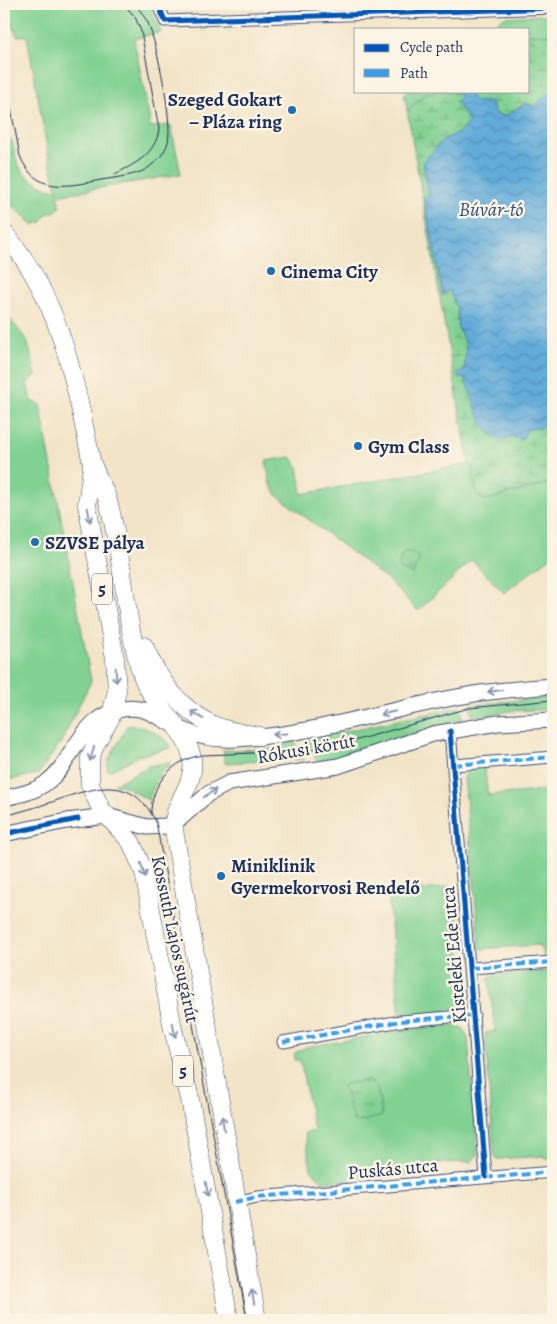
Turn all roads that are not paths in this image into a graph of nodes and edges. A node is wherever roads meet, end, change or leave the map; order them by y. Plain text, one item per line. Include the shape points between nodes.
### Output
1 (158, 4) edge
2 (553, 8) edge
3 (4, 233) edge
4 (92, 466) junction
5 (127, 604) junction
6 (553, 686) edge
7 (113, 711) junction
8 (553, 720) edge
9 (172, 724) junction
10 (450, 731) junction
11 (259, 736) junction
12 (553, 757) edge
13 (454, 765) junction
14 (4, 798) edge
15 (107, 816) junction
16 (173, 824) junction
17 (4, 834) edge
18 (553, 962) edge
19 (470, 968) junction
20 (474, 1015) junction
21 (283, 1042) dead end
22 (553, 1172) edge
23 (486, 1177) junction
24 (235, 1202) junction
25 (228, 1320) edge
26 (257, 1320) edge

1 - 2 street via 165,21
3 - 4 main road, Kossuth Lajos sugárút / 5 via 37,279 60,329 73,373
4 - 5 main road, Kossuth Lajos sugárút / 5 via 108,500
4 -> 7 main road, Kossuth Lajos sugárút / 5 via 87,505 115,658 117,691
5 - 9 main road, Kossuth Lajos sugárút / 5 via 143,676
11 -> 5 main road via 212,724 183,706 153,668
6 -> 11 main road, Rókusi körút via 473,694 310,730
7 - 9 main road, Rókusi körút via 147,710
7 - 14 main road via 92,723 63,766 47,783
7 -> 15 main road, Kossuth Lajos sugárút / 5 via 93,750 88,768 91,789
8 - 10 main road, Rókusi körút via 498,723
9 - 11 main road, Rókusi körút via 192,733 217,738
9 - 16 main road, Kossuth Lajos sugárút / 5 via 186,743 193,764 191,779 174,812
10 - 13 street, Kisteleki Ede utca
16 -> 10 main road, Rókusi körút via 208,794 229,783 338,766 416,739
12 - 13 street
13 - 19 street, Kisteleki Ede utca
15 - 16 main road via 147,827
15 - 17 main road
15 -> 25 main road, Kossuth Lajos sugárút / 5 via 131,842 144,872 193,1117
24 -> 16 main road, Kossuth Lajos sugárút / 5
18 - 19 street
19 - 20 street, Kisteleki Ede utca
20 - 21 street via 401,1021
20 - 23 street, Kisteleki Ede utca
22 - 23 street, Puskás utca
23 - 24 street, Puskás utca via 256,1197
26 -> 24 main road, Kossuth Lajos sugárút / 5

